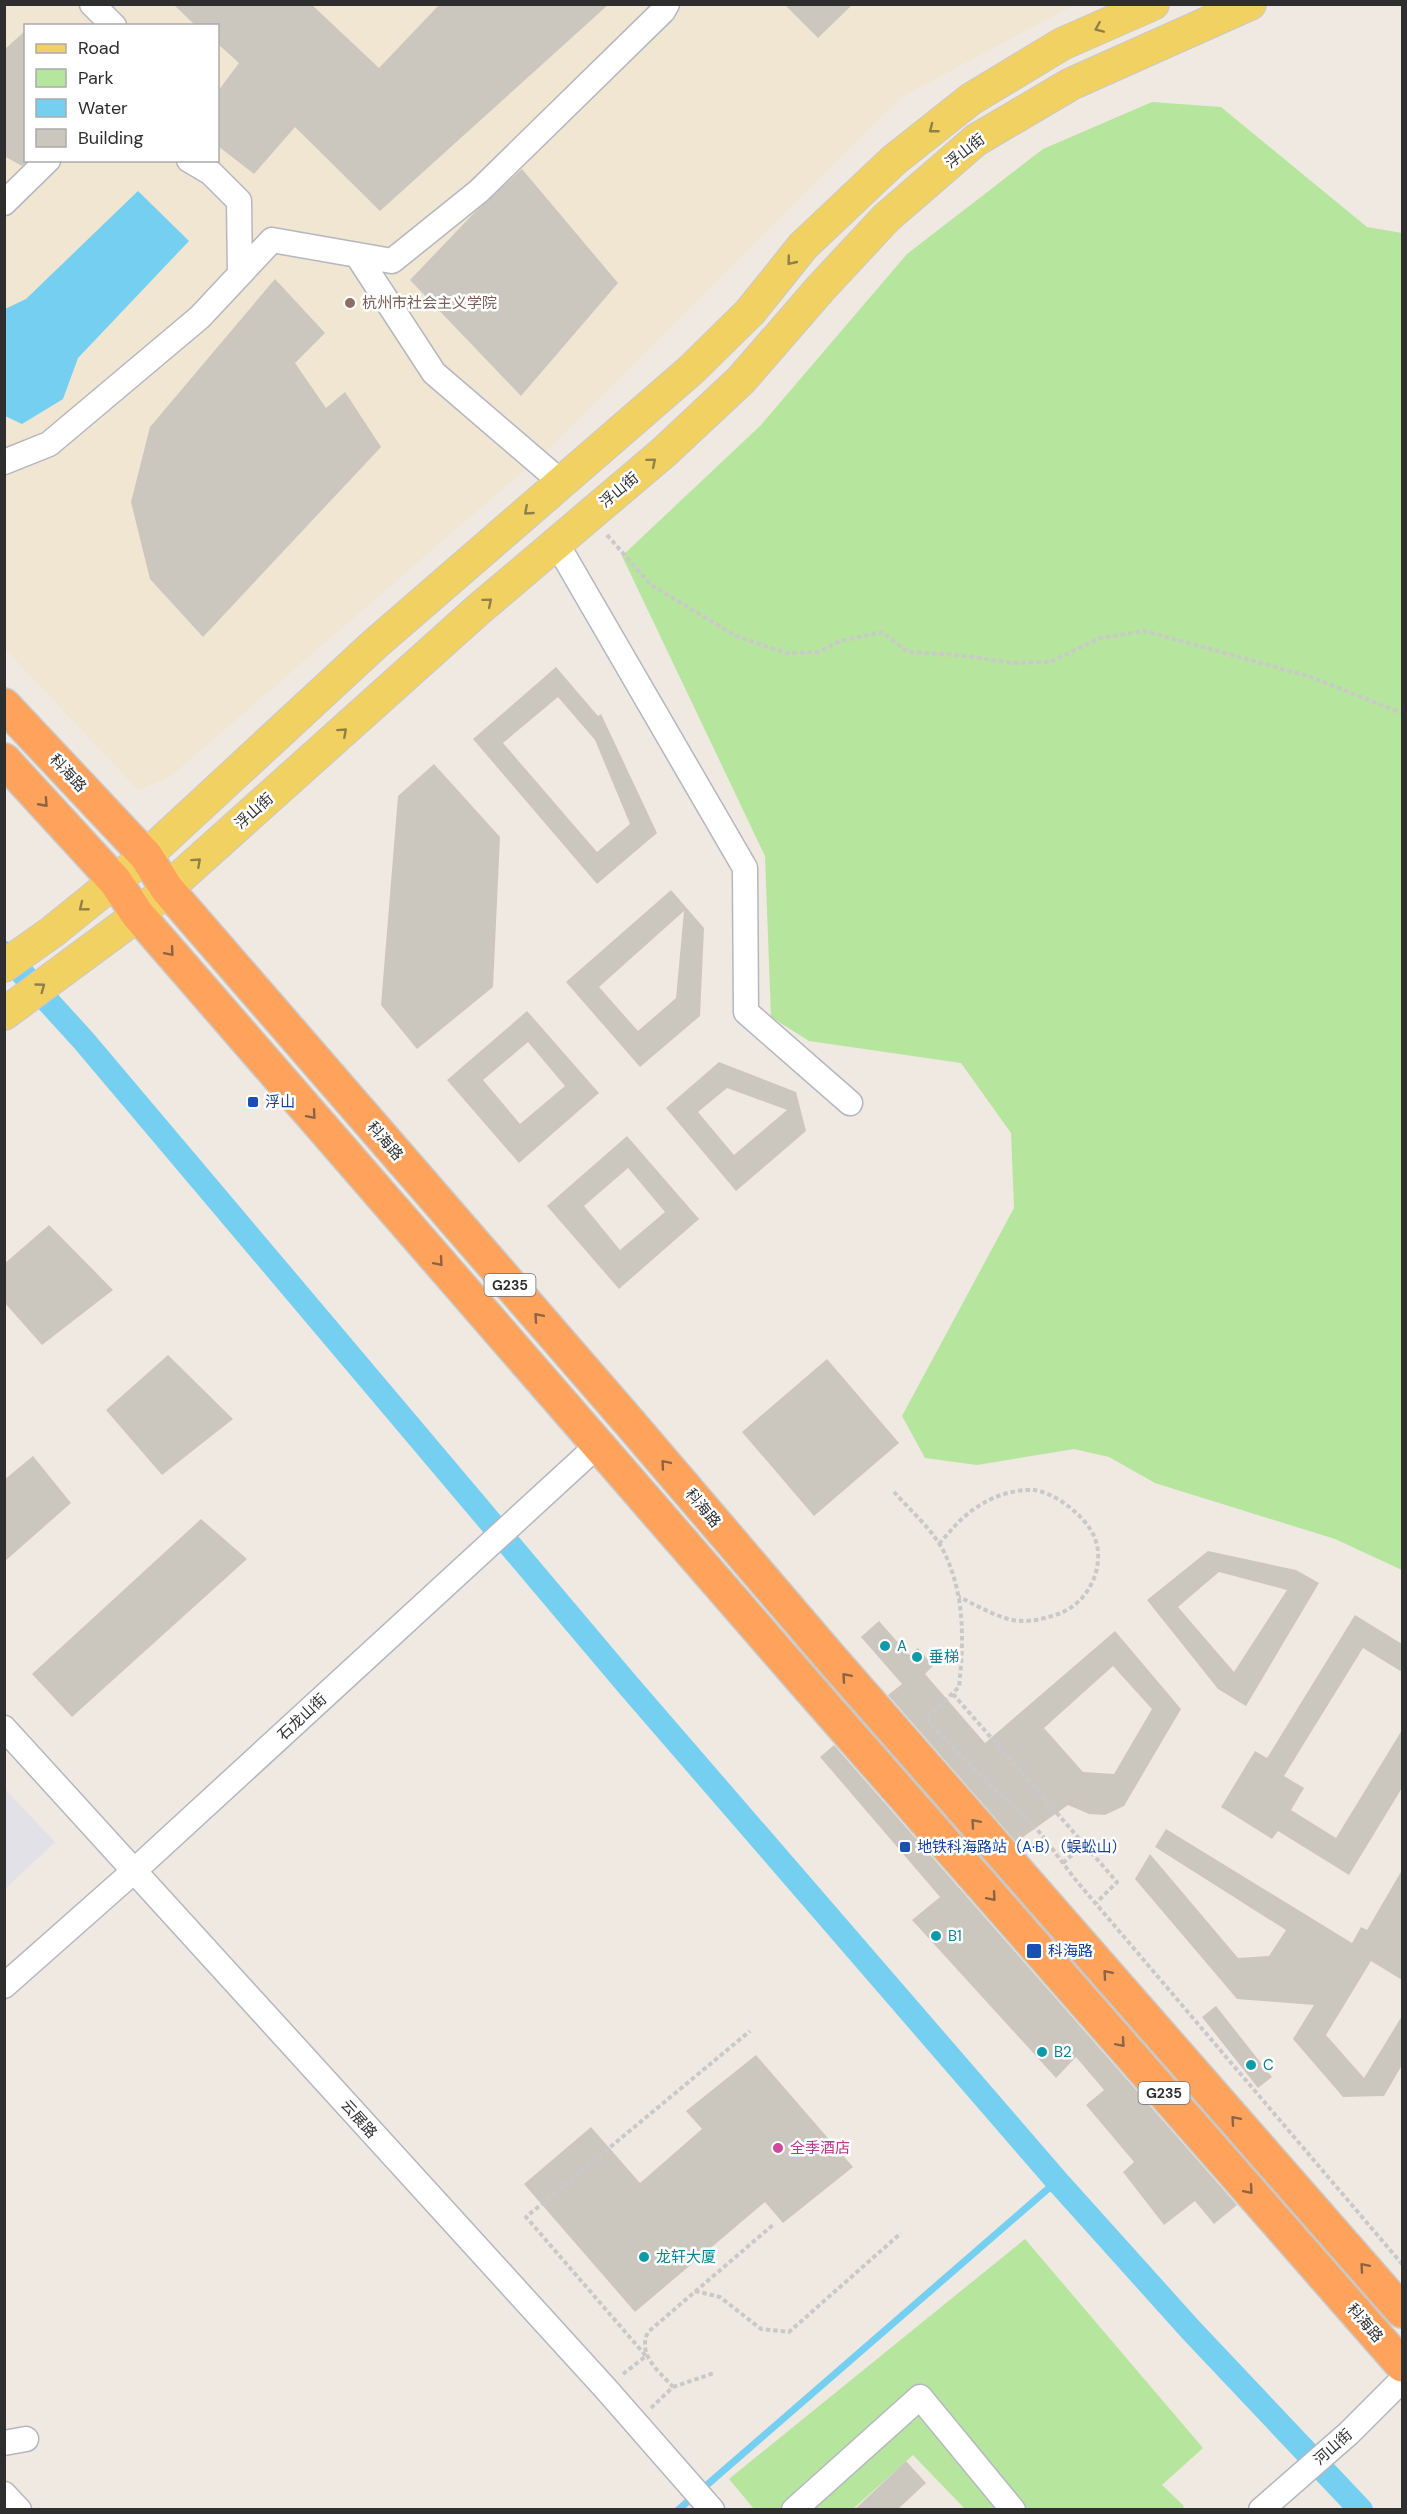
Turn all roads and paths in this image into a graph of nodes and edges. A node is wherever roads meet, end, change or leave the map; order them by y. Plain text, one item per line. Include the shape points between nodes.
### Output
1 (92, 4) edge
2 (667, 4) edge
3 (1153, 4) edge
4 (1250, 4) edge
5 (112, 24) edge
6 (46, 162) edge
7 (192, 162) edge
8 (4, 203) edge
9 (357, 255) junction
10 (240, 274) junction
11 (5, 461) edge
12 (561, 482) junction
13 (590, 516) junction
14 (556, 544) junction
15 (4, 705) edge
16 (1402, 713) edge
17 (4, 760) edge
18 (146, 856) junction
19 (115, 881) junction
20 (167, 890) junction
21 (138, 915) junction
22 (4, 966) edge
23 (4, 1014) edge
24 (850, 1103) dead end
25 (598, 1445) junction
26 (894, 1492) dead end
27 (939, 1544) junction
28 (959, 1597) junction
29 (952, 1694) junction
30 (4, 1728) edge
31 (1084, 1844) junction
32 (1063, 1863) junction
33 (134, 1871) junction
34 (1096, 1903) junction
35 (4, 1986) edge
36 (750, 2031) dead end
37 (774, 2224) dead end
38 (901, 2233) dead end
39 (1402, 2264) edge
40 (695, 2291) junction
41 (1402, 2311) edge
42 (645, 2356) junction
43 (638, 2362) dead end
44 (1402, 2365) edge
45 (714, 2373) dead end
46 (1402, 2380) edge
47 (673, 2387) junction
48 (634, 2422) junction
49 (4, 2494) edge
50 (1266, 2505) edge
51 (710, 2507) edge
52 (19, 2510) edge
53 (794, 2510) edge
54 (1013, 2510) edge

1 - 5 street
2 - 9 street via 479,191 392,261
3 -> 12 main road via 1062,44 970,99 894,160 803,246 750,312 691,370
13 -> 4 main road, 浮山街 via 741,380 886,218 976,140 1071,84
6 - 8 street
7 - 10 street via 211,173 239,201
9 - 10 street via 272,240
9 - 12 street via 434,373
10 - 11 street via 200,317 48,444
12 -> 18 main road via 375,644
13 - 14 main road, 浮山街
13 - 16 path via 651,585 736,636 786,653 819,652 840,641 882,632 908,652 1012,663 1050,662 1100,638 1145,631 1308,676
20 -> 14 main road, 浮山街
14 - 24 street via 745,868 746,1012
15 - 18 highway, 科海路 / G235
17 -> 19 highway, 科海路 / G235
18 - 19 main road
18 - 20 highway, 科海路 / G235
19 - 21 highway, 科海路 / G235
19 -> 22 main road
20 - 21 main road, 浮山街
41 -> 20 highway, 科海路 / G235 via 844,1674
23 -> 21 main road, 浮山街
21 -> 25 highway, 科海路 / G235
25 - 33 street, 石龙山街
25 -> 44 highway, 科海路 / G235
26 - 27 path
27 - 28 path
27 - 28 path via 982,1503 1012,1492 1035,1490 1060,1501 1083,1518 1094,1537 1094,1580 1083,1598 1065,1612 1026,1621 1005,1618
28 - 29 path via 964,1640 959,1687
29 - 31 path
29 - 32 path via 926,1719 1042,1835
30 - 33 street, 云展路
31 - 32 path
31 - 34 path via 1117,1882
32 - 34 path
33 - 35 street, 石龙山街
33 - 48 street, 云展路
34 - 39 path
36 - 42 path via 526,2217
37 - 40 path
38 - 40 path via 789,2332 761,2329 720,2297
40 - 42 path via 648,2332
42 - 43 path
42 - 47 path
45 - 47 path
46 - 50 street, 河山街 via 1350,2433
47 - 48 path
48 - 51 street, 云展路
49 - 52 street
53 - 54 street via 920,2397

